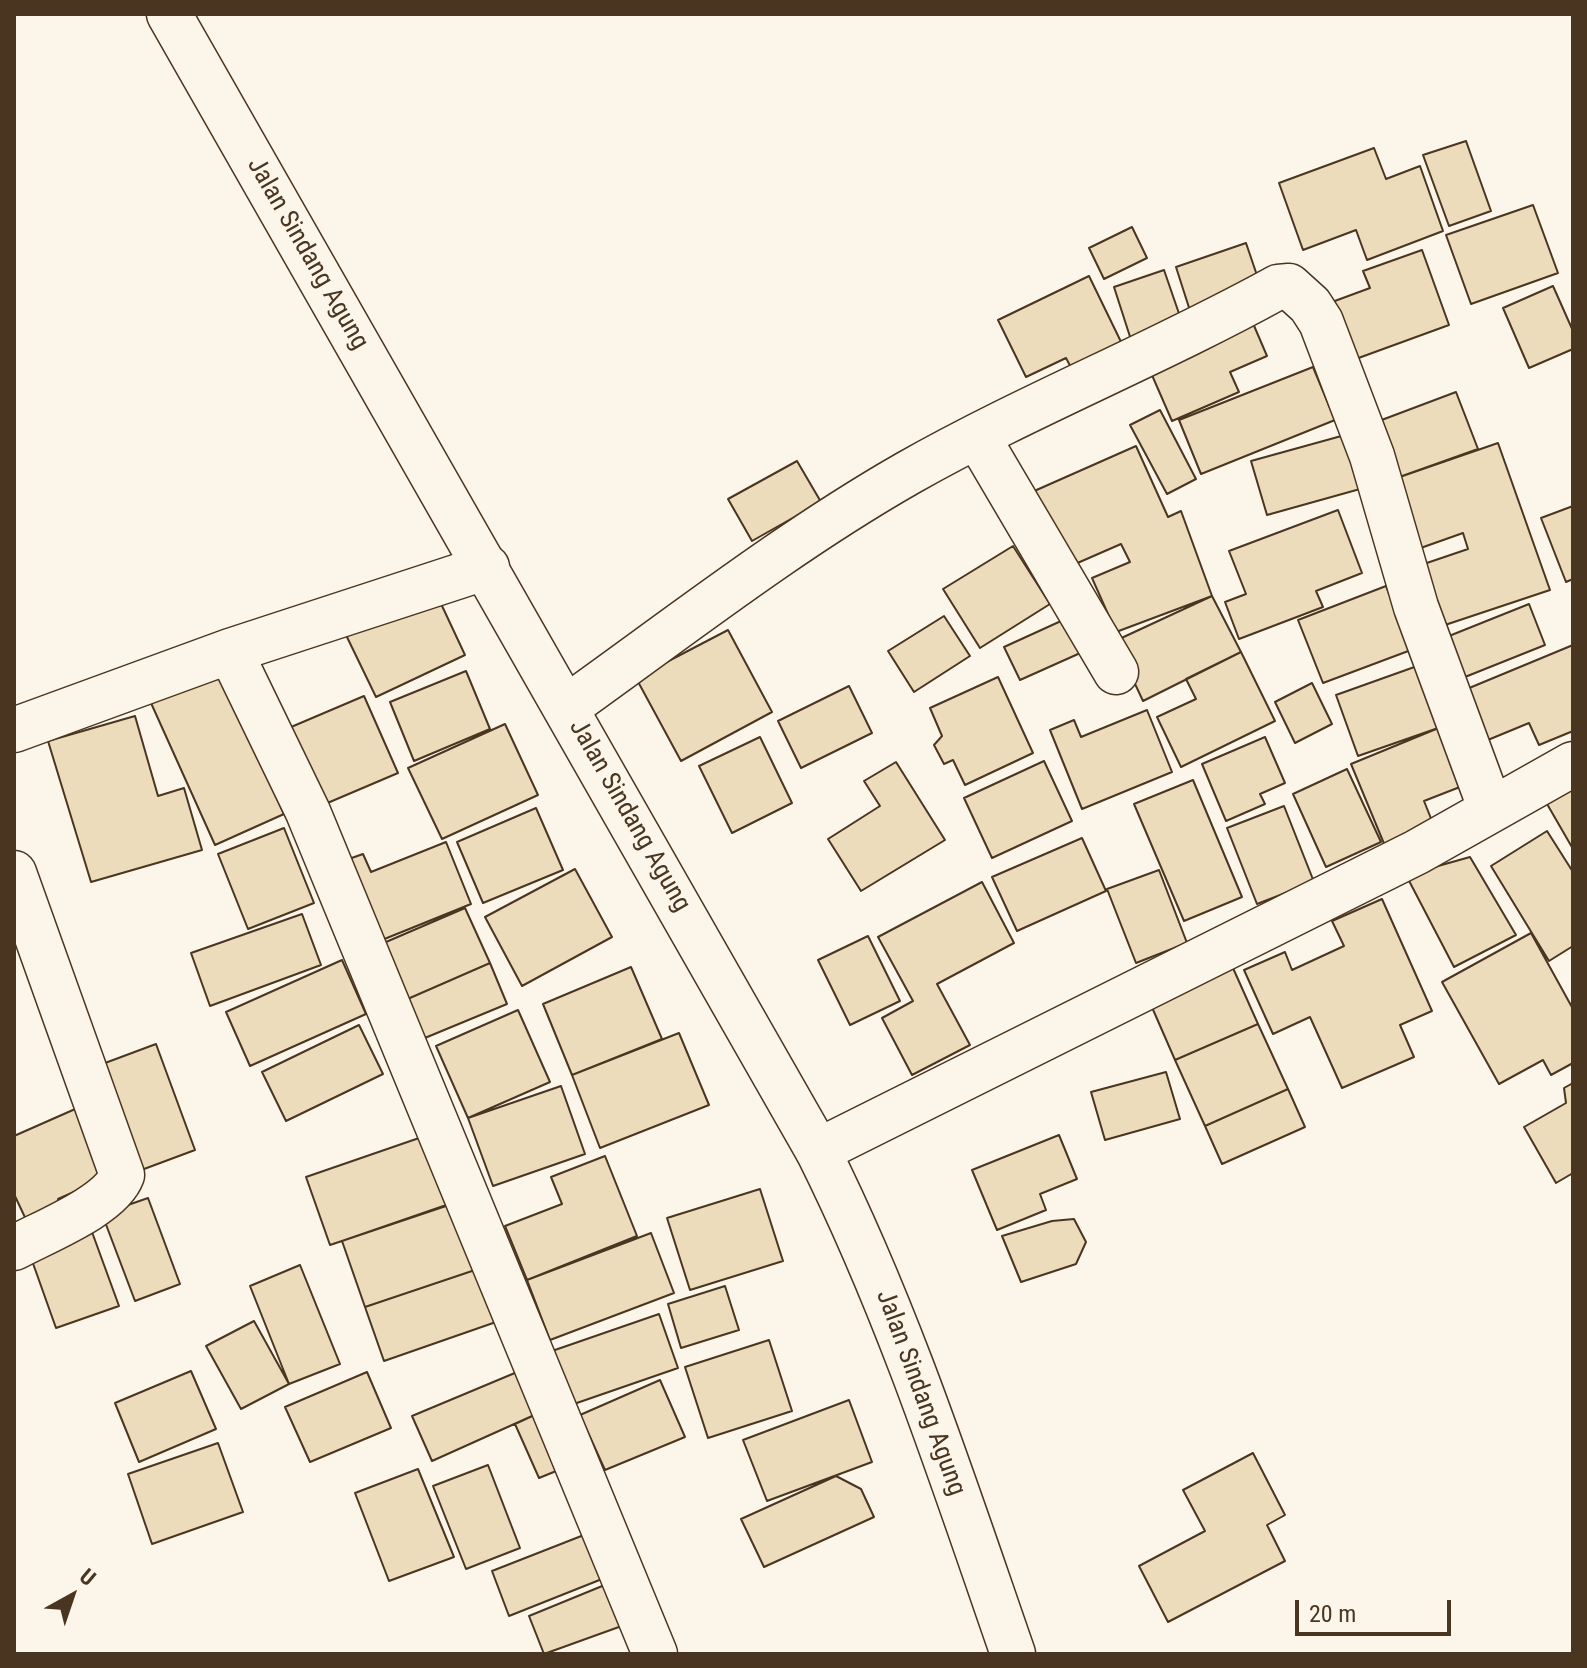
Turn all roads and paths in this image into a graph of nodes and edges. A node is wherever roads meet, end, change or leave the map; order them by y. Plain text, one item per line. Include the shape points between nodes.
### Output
1 (169, 14) edge
2 (977, 436) junction
3 (487, 567) junction
4 (230, 651) junction
5 (1116, 672) dead end
6 (567, 707) junction
7 (14, 730) edge
8 (1573, 764) edge
9 (1491, 810) junction
10 (14, 873) edge
11 (818, 1151) junction
12 (14, 1248) edge
13 (655, 1654) edge
14 (1013, 1654) edge

1 - 3 street, Jalan Sindang Agung
2 - 5 street
2 - 6 street via 905,475 752,575
2 - 9 street via 1130,365 1278,287 1297,291 1321,322 1372,456 1416,607
3 - 4 street
3 - 6 street, Jalan Sindang Agung
4 - 7 street
4 - 13 street via 308,812
6 - 11 street, Jalan Sindang Agung
8 - 9 street
9 - 11 street via 1417,852
10 - 12 street via 122,1175 98,1203
11 - 14 street, Jalan Sindang Agung via 864,1244 913,1367

